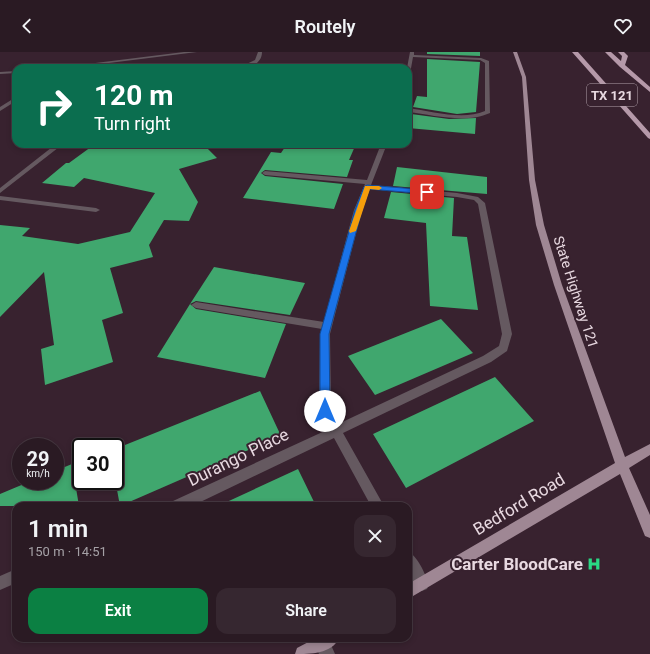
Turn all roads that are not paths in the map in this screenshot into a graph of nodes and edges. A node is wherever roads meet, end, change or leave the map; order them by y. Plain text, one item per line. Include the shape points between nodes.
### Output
1 (152, 52) edge
2 (195, 52) edge
3 (260, 52) edge
4 (515, 52) edge
5 (575, 52) edge
6 (608, 52) edge
7 (621, 52) edge
8 (412, 54) edge
9 (148, 60) junction
10 (104, 64) edge
11 (251, 64) edge
12 (410, 64) edge
13 (622, 66) junction
14 (12, 72) edge
15 (0, 73) edge
16 (650, 90) edge
17 (12, 102) edge
18 (0, 109) edge
19 (412, 110) edge
20 (650, 137) edge
21 (55, 148) edge
22 (382, 148) edge
23 (265, 173) dead end
24 (368, 185) junction
25 (0, 191) edge
26 (0, 198) edge
27 (96, 210) dead end
28 (196, 305) dead end
29 (327, 326) junction
30 (335, 430) junction
31 (650, 449) edge
32 (622, 466) junction
33 (186, 502) edge
34 (376, 502) edge
35 (650, 531) edge
36 (412, 565) edge
37 (12, 578) edge
38 (0, 583) edge
39 (422, 584) junction
40 (412, 590) edge
41 (327, 645) edge
42 (304, 654) edge

1 - 9 street
2 - 9 street
3 - 11 street via 260,58
4 - 32 main road, State Highway 121 via 524,76 532,180 540,225 558,285
5 - 20 highway, TX 121
6 - 13 highway, TX 121
7 - 13 highway via 625,56
8 - 12 street
8 - 19 street via 481,59 486,62 488,112 479,116 467,116
9 - 10 street
13 - 16 highway, TX 121
14 - 15 street
17 - 18 street
21 - 25 street
22 - 24 street
23 - 24 street, Durango Place
24 - 29 street via 358,210
24 - 30 street, Durango Place via 476,198 481,203 507,334 503,348 487,359
26 - 27 street
28 - 29 street
29 - 30 street via 325,411
30 - 33 street, Durango Place
30 - 34 street
31 - 32 main road, Bedford Road
32 - 35 main road, State Highway 121
32 - 39 main road, Bedford Road
36 - 39 street
37 - 38 street
39 - 40 main road, Bedford Road
41 - 42 main road

